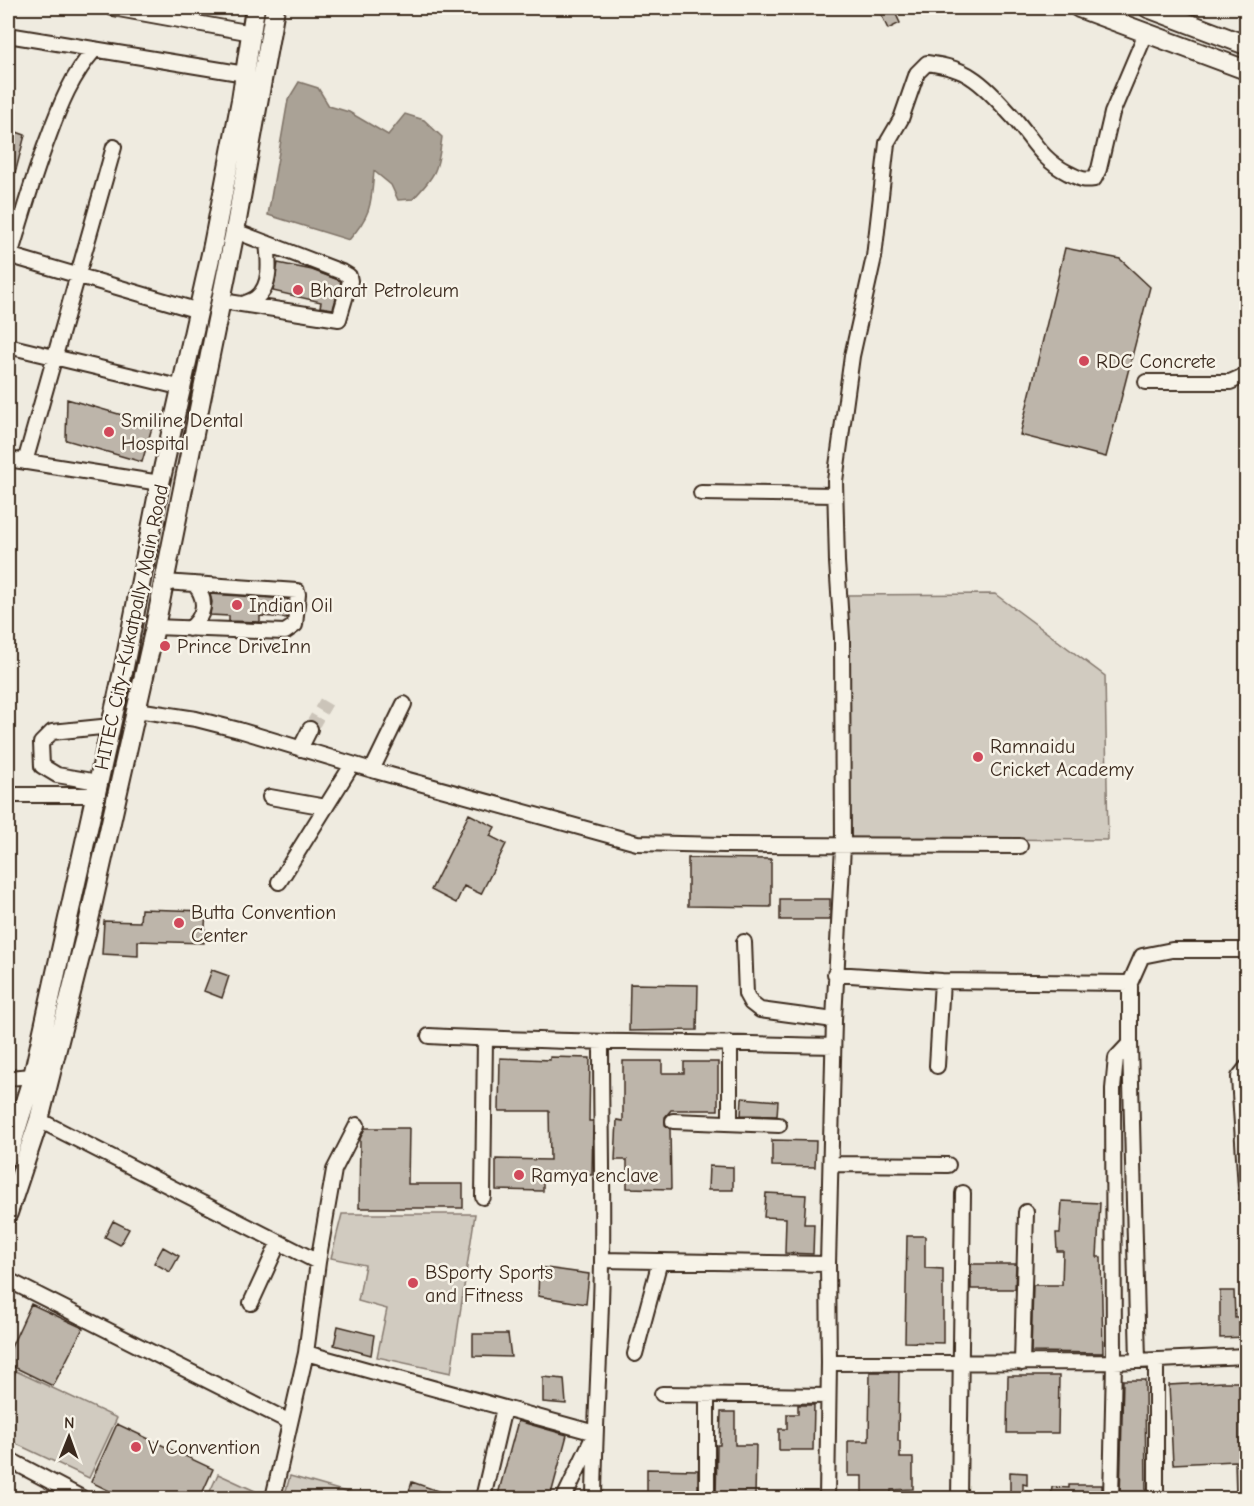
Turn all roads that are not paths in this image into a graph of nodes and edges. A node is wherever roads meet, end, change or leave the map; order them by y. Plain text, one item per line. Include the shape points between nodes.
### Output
1 (113, 8) edge
2 (255, 8) edge
3 (275, 8) edge
4 (1079, 8) edge
5 (1151, 8) edge
6 (139, 9) edge
7 (252, 33) junction
8 (1146, 33) junction
9 (8, 35) edge
10 (1246, 45) edge
11 (95, 50) junction
12 (1246, 70) edge
13 (245, 74) junction
14 (114, 147) dead end
15 (235, 231) junction
16 (267, 243) junction
17 (9, 255) edge
18 (78, 274) junction
19 (222, 301) junction
20 (243, 304) junction
21 (199, 311) junction
22 (8, 346) edge
23 (56, 358) junction
24 (1246, 375) edge
25 (1146, 382) dead end
26 (183, 387) junction
27 (8, 459) edge
28 (24, 462) junction
29 (160, 483) junction
30 (701, 493) dead end
31 (835, 495) junction
32 (164, 582) junction
33 (194, 584) junction
34 (155, 627) junction
35 (189, 628) junction
36 (404, 704) dead end
37 (137, 710) junction
38 (111, 726) junction
39 (310, 729) tunnel mouth
40 (300, 749) junction
41 (352, 765) junction
42 (372, 770) junction
43 (97, 788) junction
44 (8, 795) edge
45 (270, 796) dead end
46 (326, 807) junction
47 (843, 846) junction
48 (1020, 846) dead end
49 (279, 882) dead end
50 (744, 942) dead end
51 (1246, 950) edge
52 (835, 974) junction
53 (942, 981) junction
54 (1130, 983) junction
55 (834, 1020) junction
56 (429, 1036) dead end
57 (485, 1039) junction
58 (601, 1042) junction
59 (730, 1043) junction
60 (1130, 1043) junction
61 (833, 1046) junction
62 (938, 1066) dead end
63 (1246, 1068) edge
64 (33, 1077) junction
65 (8, 1078) edge
66 (39, 1120) junction
67 (673, 1121) dead end
68 (730, 1123) junction
69 (357, 1125) dead end
70 (779, 1125) dead end
71 (8, 1156) edge
72 (831, 1164) junction
73 (948, 1165) dead end
74 (1246, 1189) edge
75 (963, 1193) dead end
76 (483, 1197) dead end
77 (1026, 1212) dead end
78 (8, 1213) edge
79 (277, 1246) junction
80 (602, 1260) junction
81 (660, 1261) junction
82 (318, 1262) junction
83 (828, 1264) junction
84 (8, 1280) edge
85 (251, 1303) dead end
86 (306, 1353) junction
87 (635, 1354) dead end
88 (1246, 1356) edge
89 (1138, 1361) junction
90 (1156, 1361) junction
91 (960, 1362) junction
92 (1114, 1362) junction
93 (829, 1363) junction
94 (1022, 1363) junction
95 (662, 1394) dead end
96 (707, 1395) junction
97 (828, 1396) junction
98 (504, 1408) junction
99 (290, 1422) junction
100 (595, 1433) junction
101 (8, 1459) edge
102 (55, 1492) edge
103 (82, 1498) edge
104 (273, 1498) edge
105 (483, 1498) edge
106 (564, 1498) edge
107 (594, 1498) edge
108 (707, 1498) edge
109 (827, 1498) edge
110 (959, 1498) edge
111 (1111, 1498) edge
112 (1156, 1498) edge

1 - 6 street
2 - 7 main road, HITEC City–Kukatpally Main Road
3 - 15 main road, HITEC City–Kukatpally Main Road
4 - 8 main road
5 - 10 main road
6 - 7 street
7 - 13 main road, HITEC City–Kukatpally Main Road
8 - 12 main road
8 - 31 street via 1112,113 1099,169 1094,179 1083,181 1048,161 1015,120 970,76 927,63 917,73 901,119 887,143 874,257 852,356
9 - 11 street
11 - 13 street
11 - 17 street via 60,104
13 - 21 main road, HITEC City–Kukatpally Main Road
14 - 18 street
15 - 16 street
15 - 19 main road, HITEC City–Kukatpally Main Road
16 - 20 street via 265,286 256,298
16 - 20 street via 349,276 341,317
17 - 18 street
18 - 21 street
18 - 23 street
19 - 20 street
19 - 32 main road, HITEC City–Kukatpally Main Road
21 - 26 main road, HITEC City–Kukatpally Main Road
22 - 23 street
23 - 26 street
23 - 28 street
24 - 25 street via 1230,382
26 - 29 main road, HITEC City–Kukatpally Main Road
27 - 28 street
28 - 29 street
29 - 38 main road, HITEC City–Kukatpally Main Road
30 - 31 street
31 - 47 street via 842,638
32 - 33 street
32 - 34 main road, HITEC City–Kukatpally Main Road
33 - 35 street via 200,591 202,611 199,621
33 - 35 street via 297,591 295,625 285,632
34 - 35 street
34 - 37 main road, HITEC City–Kukatpally Main Road
36 - 42 street
37 - 40 street via 196,719
37 - 66 main road, HITEC City–Kukatpally Main Road
38 - 43 main road, HITEC City–Kukatpally Main Road
38 - 43 street via 52,732 41,743 42,766
39 - 40 street
40 - 41 street
41 - 42 street
41 - 46 street
42 - 47 street via 637,843
43 - 44 street
43 - 64 main road, HITEC City–Kukatpally Main Road
45 - 46 street
46 - 49 street
47 - 48 street
47 - 52 street
50 - 55 street via 746,994 751,1003 760,1010
51 - 54 street via 1172,950 1142,957
52 - 53 street
52 - 55 street
53 - 54 street
53 - 62 street
54 - 60 street
55 - 61 street
56 - 57 street
57 - 58 street
57 - 76 street
58 - 59 street
58 - 80 street
59 - 61 street
59 - 68 street
60 - 89 street
60 - 92 street via 1116,1058 1113,1089
61 - 72 street
63 - 74 street via 1239,1077
64 - 65 street
64 - 71 main road, HITEC City–Kukatpally Main Road
66 - 78 main road, HITEC City–Kukatpally Main Road
66 - 79 street
67 - 68 street
68 - 70 street
69 - 82 street via 334,1170
72 - 73 street
72 - 83 street
75 - 91 street
77 - 94 street
79 - 82 street
79 - 85 street
80 - 81 street
80 - 100 street
81 - 83 street
81 - 87 street
82 - 86 street
83 - 93 street
84 - 99 street
86 - 98 street
86 - 99 street
88 - 90 street
89 - 90 street
89 - 92 street
90 - 112 street
91 - 93 street
91 - 94 street
91 - 110 street
92 - 94 street
92 - 111 street
93 - 97 street
95 - 96 street
96 - 97 street
96 - 108 street
97 - 109 street
98 - 100 street
98 - 105 street
99 - 104 street
100 - 106 street
100 - 107 street
101 - 102 street
102 - 103 street

